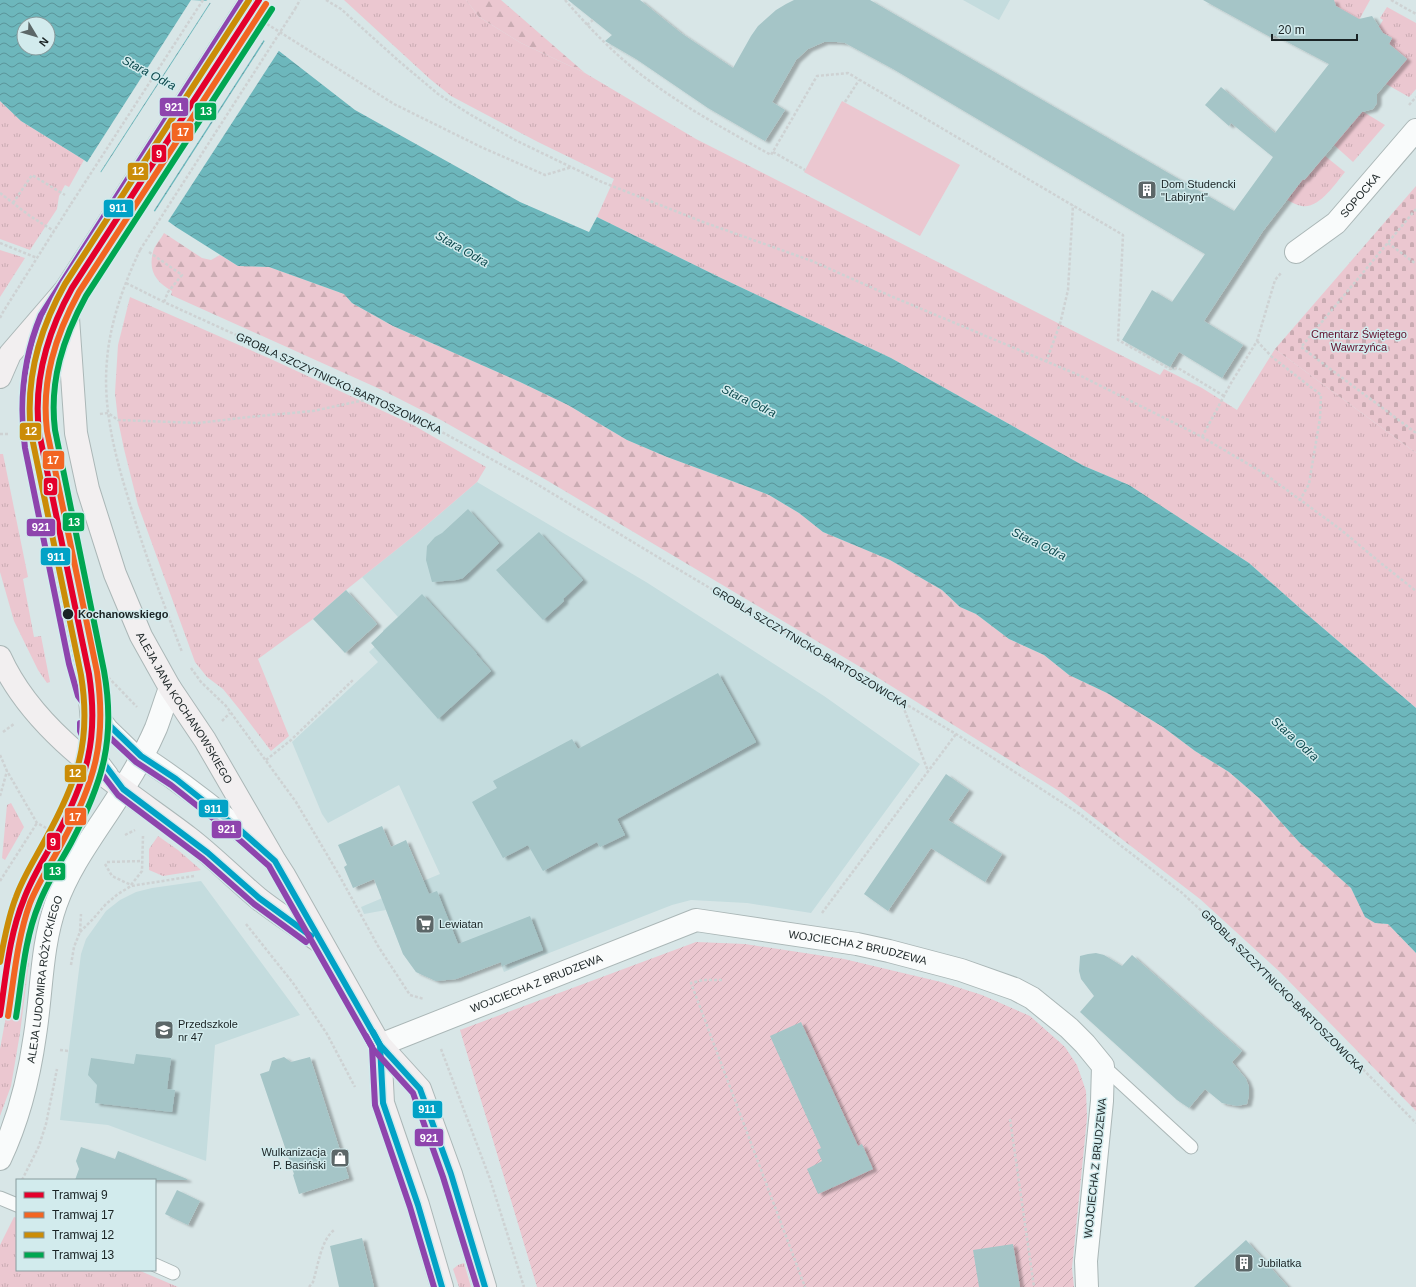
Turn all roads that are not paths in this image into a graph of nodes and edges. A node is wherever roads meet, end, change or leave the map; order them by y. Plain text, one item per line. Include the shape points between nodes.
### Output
1 (252, 0) edge
2 (1416, 130) edge
3 (1296, 252) road end
4 (66, 289) junction
5 (0, 376) edge
6 (0, 657) edge
7 (170, 688) junction
8 (85, 693) junction
9 (141, 756) junction
10 (123, 789) junction
11 (275, 861) junction
12 (323, 944) junction
13 (380, 1045) junction
14 (1103, 1066) junction
15 (1191, 1147) dead end
16 (0, 1159) edge
17 (0, 1198) edge
18 (16, 1205) edge
19 (156, 1265) edge
20 (173, 1273) dead end
21 (442, 1287) edge
22 (485, 1287) edge
23 (1087, 1287) edge

1 - 4 main road, bridge
2 - 3 street, SOPOCKA via 1336,223
4 - 5 main road via 10,354
4 - 7 main road, ALEJA JANA KOCHANOWSKIEGO via 76,433 88,489 115,574 141,636
4 - 8 lane via 41,334 32,377 29,418
6 - 10 main road, ALEJA JANA KOCHANOWSKIEGO via 6,671 42,719 63,741
7 - 9 street, ALEJA LUDOMIRA RÓŻYCKIEGO via 156,726
7 - 11 main road, ALEJA JANA KOCHANOWSKIEGO via 211,749
8 - 9 lane via 111,727
8 - 10 lane via 88,730 102,761
9 - 10 street, ALEJA LUDOMIRA RÓŻYCKIEGO
9 - 11 street via 206,802
10 - 12 main road, ALEJA JANA KOCHANOWSKIEGO via 194,841 259,898
10 - 16 street, ALEJA LUDOMIRA RÓŻYCKIEGO via 69,873 55,906 47,936 27,1081 11,1136
11 - 12 main road, ALEJA JANA KOCHANOWSKIEGO
12 - 13 main road, ALEJA JANA KOCHANOWSKIEGO
13 - 14 street, WOJCIECHA Z BRUDZEWA via 696,920 810,936 889,951 961,970 1015,989 1032,998 1069,1028
13 - 21 main road, ALEJA JANA KOCHANOWSKIEGO via 383,1103 416,1199
13 - 22 main road, ALEJA JANA KOCHANOWSKIEGO via 420,1088 451,1174
14 - 15 lane
14 - 23 street, WOJCIECHA Z BRUDZEWA via 1102,1101 1086,1262
17 - 18 lane
19 - 20 lane

